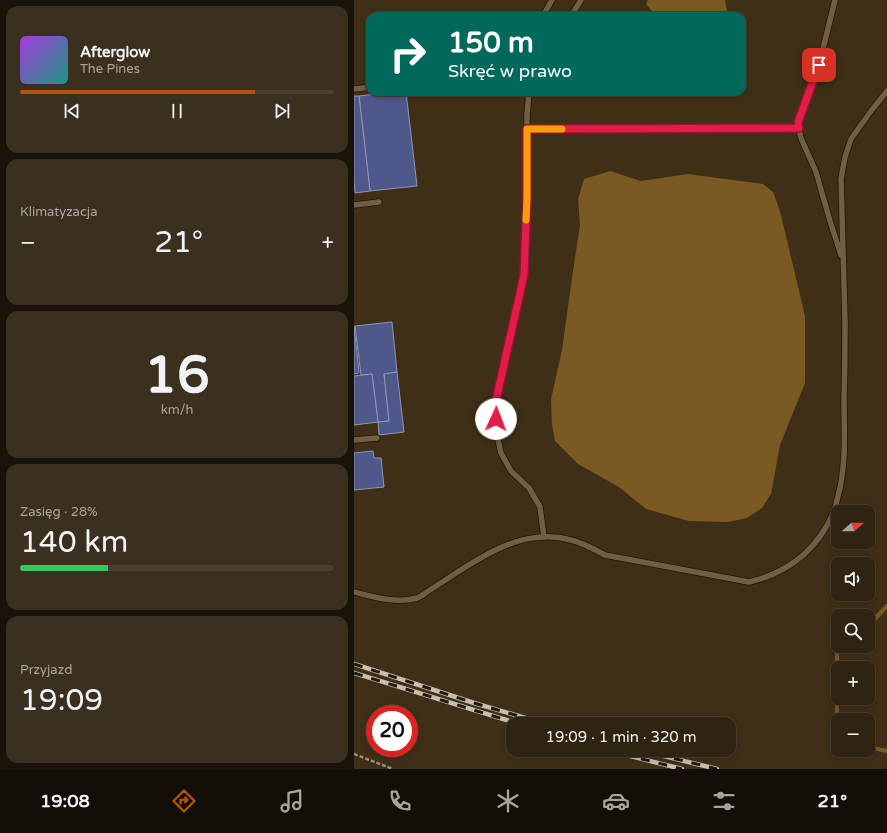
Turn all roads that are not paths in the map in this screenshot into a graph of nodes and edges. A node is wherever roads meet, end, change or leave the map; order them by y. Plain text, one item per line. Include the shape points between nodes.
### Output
1 (552, 0) edge
2 (581, 0) edge
3 (835, 0) edge
4 (546, 12) edge
5 (574, 12) edge
6 (366, 88) edge
7 (354, 89) edge
8 (887, 91) edge
9 (529, 96) edge
10 (799, 128) junction
11 (527, 129) junction
12 (379, 202) dead end
13 (354, 205) edge
14 (843, 262) junction
15 (377, 438) dead end
16 (354, 440) edge
17 (544, 537) junction
18 (354, 592) edge

1 - 4 lane
2 - 5 lane
3 - 10 lane via 819,65 798,122
6 - 7 lane
8 - 14 lane via 851,139 845,157 841,178
9 - 11 lane
10 - 11 lane
10 - 14 lane via 816,172
11 - 17 lane via 524,275 497,396 496,430 501,453 511,471 529,488 540,507
12 - 13 lane
14 - 17 lane via 844,462 833,513 825,529 803,556 776,573 749,582 605,555 572,540
15 - 16 lane
17 - 18 lane via 514,542 496,550 471,563 418,598 391,600

